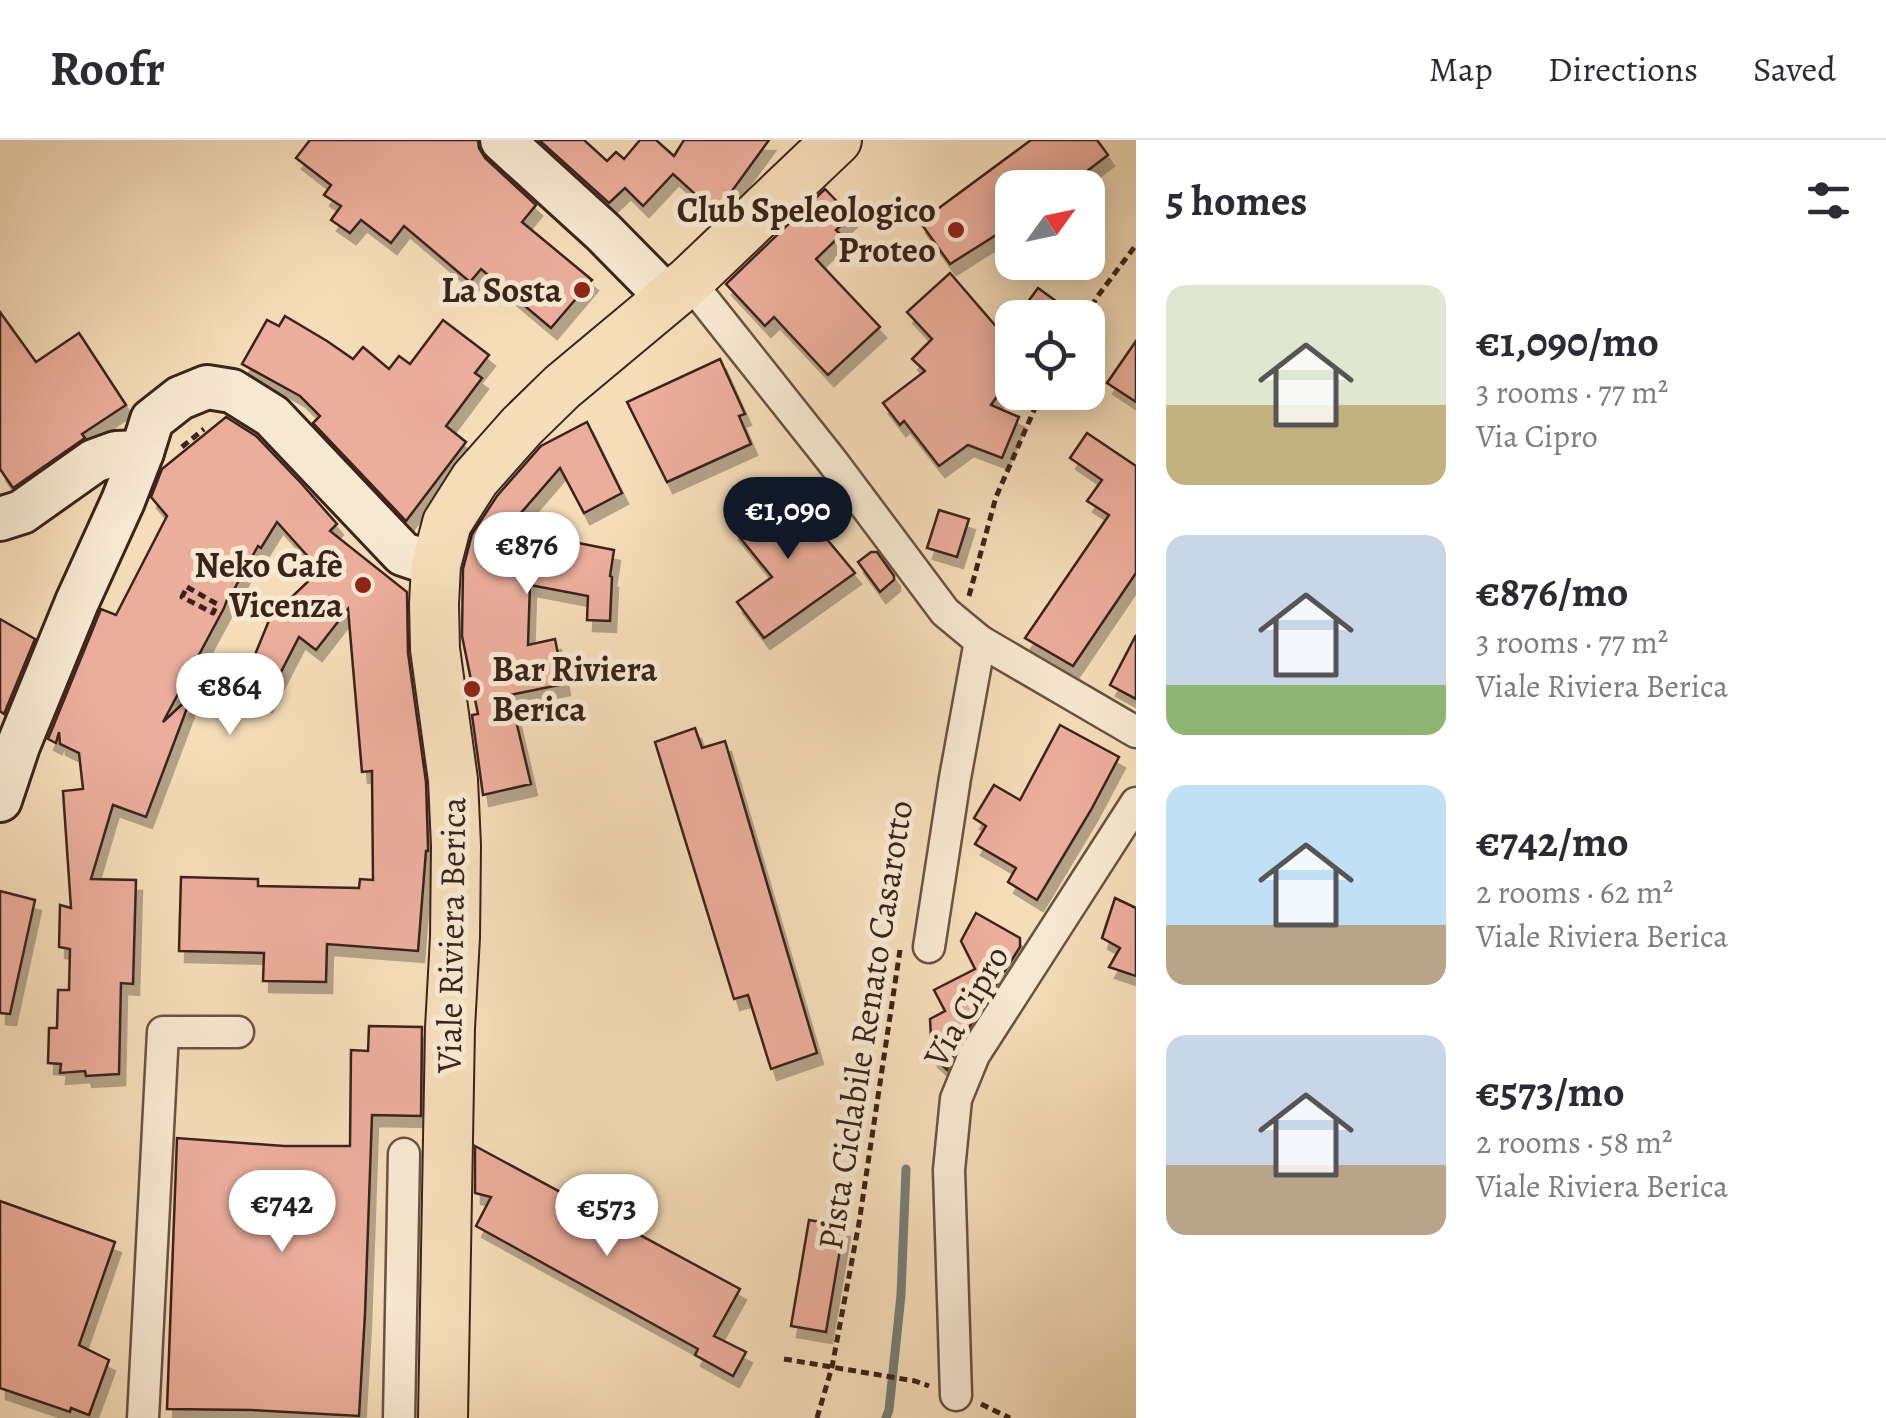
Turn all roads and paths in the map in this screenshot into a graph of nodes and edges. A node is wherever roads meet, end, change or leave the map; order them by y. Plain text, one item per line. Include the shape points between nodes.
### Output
1 (502, 140) edge
2 (837, 140) edge
3 (1136, 245) edge
4 (679, 290) junction
5 (1095, 300) edge
6 (1034, 410) edge
7 (212, 423) dead end
8 (156, 454) junction
9 (0, 519) edge
10 (436, 565) junction
11 (187, 586) joint
12 (965, 612) dead end
13 (980, 641) junction
14 (1136, 732) edge
15 (0, 800) edge
16 (1136, 803) edge
17 (915, 942) joint
18 (238, 1032) dead end
19 (404, 1154) dead end
20 (784, 1359) dead end
21 (832, 1368) junction
22 (915, 1381) dead end
23 (956, 1395) dead end
24 (144, 1418) edge
25 (400, 1418) edge
26 (443, 1418) edge
27 (817, 1418) edge

1 - 4 street
2 - 4 main road, Viale Riviera Berica
3 - 5 path
4 - 10 main road, Viale Riviera Berica via 562,387 475,479 447,523
4 - 13 street via 832,461 938,604
6 - 12 path via 996,496
7 - 8 path
8 - 9 street via 116,452 94,461 22,512
8 - 10 street via 152,420 207,387 232,391 272,416 403,554
8 - 15 street via 62,638
10 - 26 main road, Viale Riviera Berica via 434,649 456,846
11 - 11 path via 216,604 214,613 182,597
13 - 14 street
13 - 17 street, Via Cipro
16 - 23 street, Via Cipro via 974,1055 956,1099 949,1170
17 - 21 path, Pista Ciclabile Renato Casarotto
18 - 24 street via 163,1032
19 - 25 street
20 - 21 path
21 - 22 path
21 - 27 path, Pista Ciclabile Renato Casarotto

